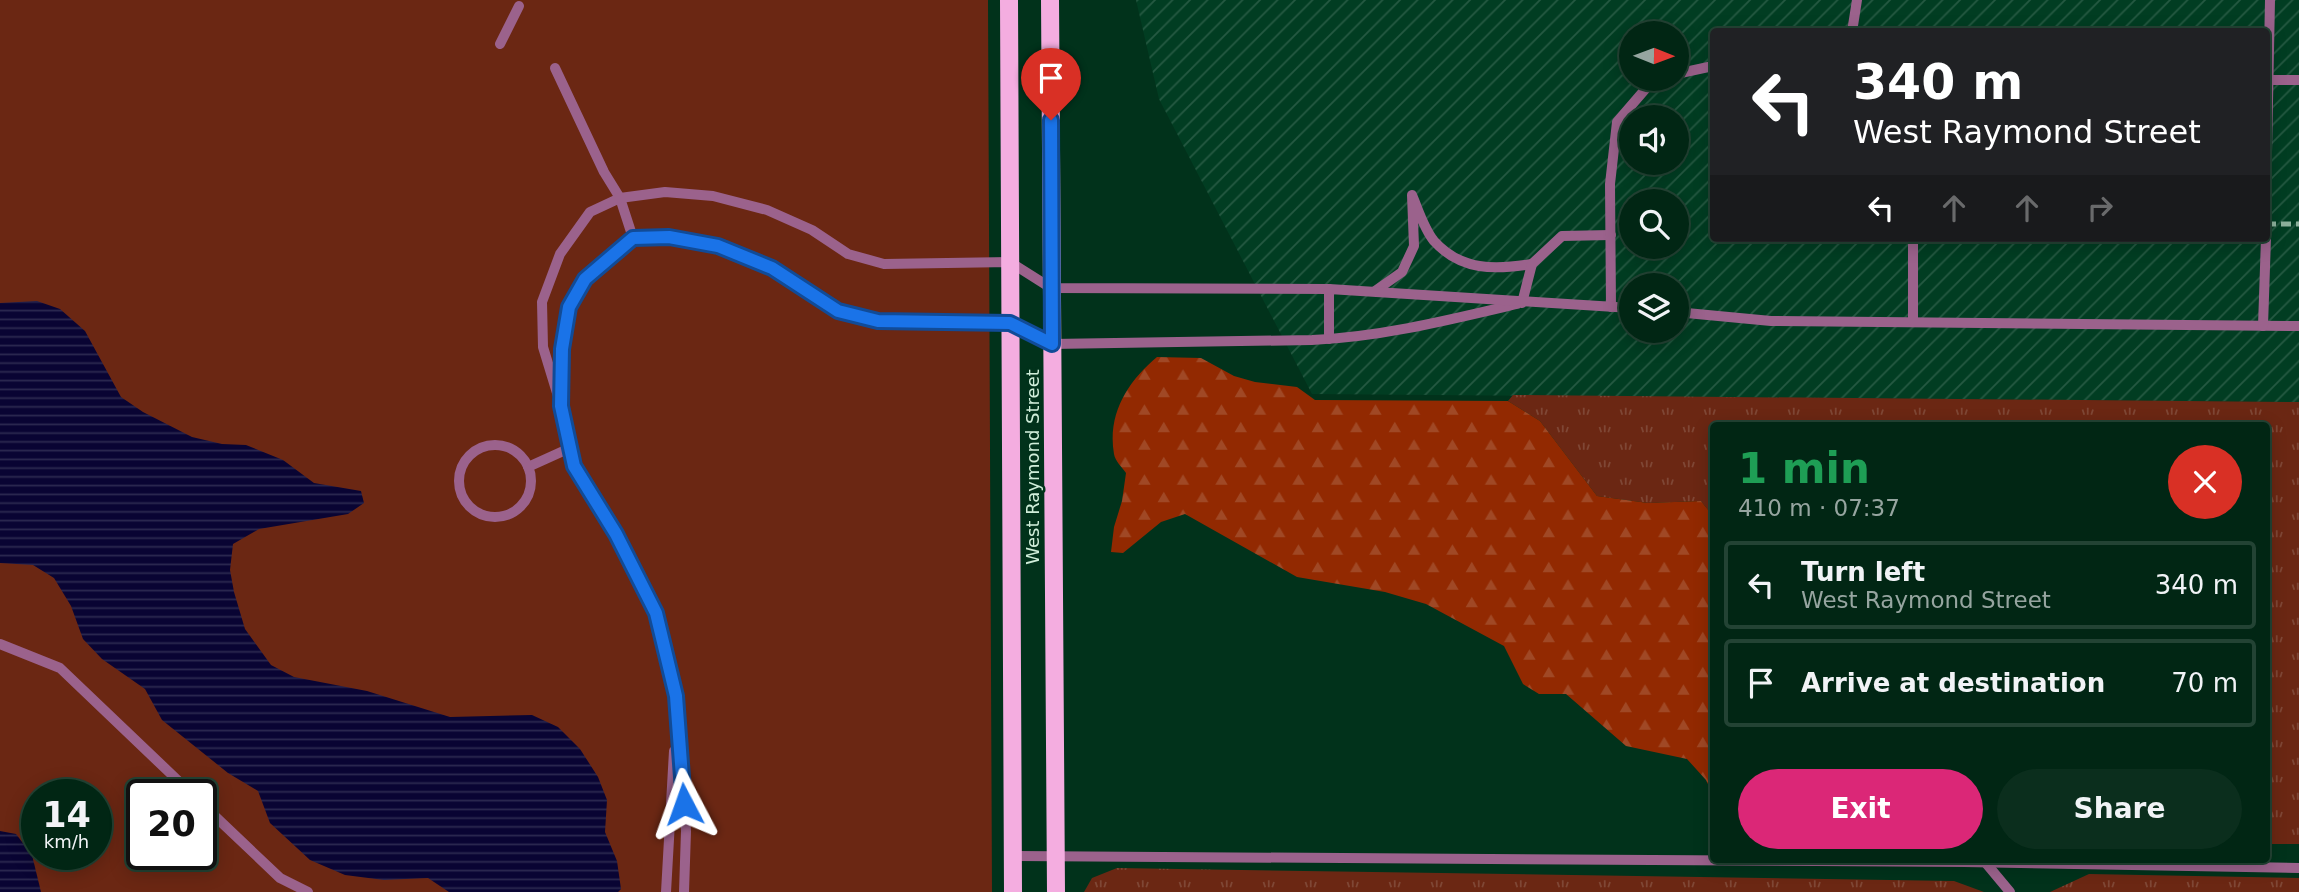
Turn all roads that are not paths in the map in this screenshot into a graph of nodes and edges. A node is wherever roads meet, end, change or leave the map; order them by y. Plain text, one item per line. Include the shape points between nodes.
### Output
1 (1009, 0) edge
2 (1050, 0) edge
3 (1857, 0) edge
4 (2270, 0) edge
5 (519, 6) dead end
6 (1853, 28) edge
7 (2269, 28) edge
8 (500, 44) dead end
9 (1710, 67) edge
10 (555, 68) dead end
11 (1689, 71) edge
12 (2270, 80) edge
13 (2299, 80) edge
14 (1644, 91) edge
15 (620, 198) junction
16 (1611, 234) junction
17 (633, 238) junction
18 (1913, 242) edge
19 (2266, 242) edge
20 (1010, 262) junction
21 (1532, 264) junction
22 (1051, 288) junction
23 (1329, 289) junction
24 (1374, 291) junction
25 (1522, 303) junction
26 (1611, 307) junction
27 (1619, 307) edge
28 (1689, 313) edge
29 (1913, 321) junction
30 (1010, 323) junction
31 (2263, 326) junction
32 (2299, 326) edge
33 (1329, 340) junction
34 (1052, 344) junction
35 (561, 406) junction
36 (570, 448) junction
37 (528, 467) junction
38 (0, 644) edge
39 (676, 696) junction
40 (176, 779) edge
41 (217, 818) edge
42 (1013, 856) junction
43 (1055, 857) junction
44 (1710, 861) edge
45 (1986, 863) edge
46 (2037, 863) edge
47 (2299, 868) edge
48 (308, 892) edge
49 (666, 892) edge
50 (684, 892) edge
51 (1013, 892) edge
52 (1056, 892) edge
53 (2010, 892) edge

1 - 20 main road, West Raymond Street
2 - 22 main road, West Raymond Street
3 - 6 lane
4 - 7 lane
5 - 8 lane
9 - 11 lane
10 - 15 lane
12 - 13 lane
14 - 16 lane via 1617,122
15 - 17 lane
15 - 20 lane via 665,192 713,196 767,210 812,230 848,254 884,264
15 - 35 lane via 590,212 560,254 542,302 543,347
16 - 21 lane via 1562,236
16 - 26 lane
17 - 30 lane via 669,237 718,246 772,268 838,311 878,321
17 - 35 lane via 585,279 569,307 562,349
18 - 29 lane
19 - 31 lane
20 - 22 lane
20 - 30 main road, West Raymond Street
21 - 24 lane via 1498,269 1459,261 1433,240 1412,195 1414,246 1402,272
21 - 25 lane
22 - 23 lane
22 - 34 main road, West Raymond Street
23 - 24 lane
23 - 33 lane
24 - 25 lane
25 - 26 lane
25 - 33 lane via 1434,324
26 - 27 lane
28 - 29 lane via 1771,321
29 - 31 lane
30 - 34 lane
30 - 42 main road, West Raymond Street
31 - 32 lane
33 - 34 lane
34 - 43 main road, West Raymond Street
35 - 36 lane
36 - 37 lane
36 - 39 lane via 574,466 616,534 656,613
37 - 37 lane via 521,456 498,444 474,451 459,477 464,501 492,517 516,510 530,490
38 - 40 lane via 60,668
39 - 49 lane
39 - 50 lane via 686,831
41 - 48 lane via 280,878
42 - 43 lane
42 - 51 main road, West Raymond Street
43 - 44 lane
43 - 52 main road, West Raymond Street
45 - 53 lane
46 - 47 lane

